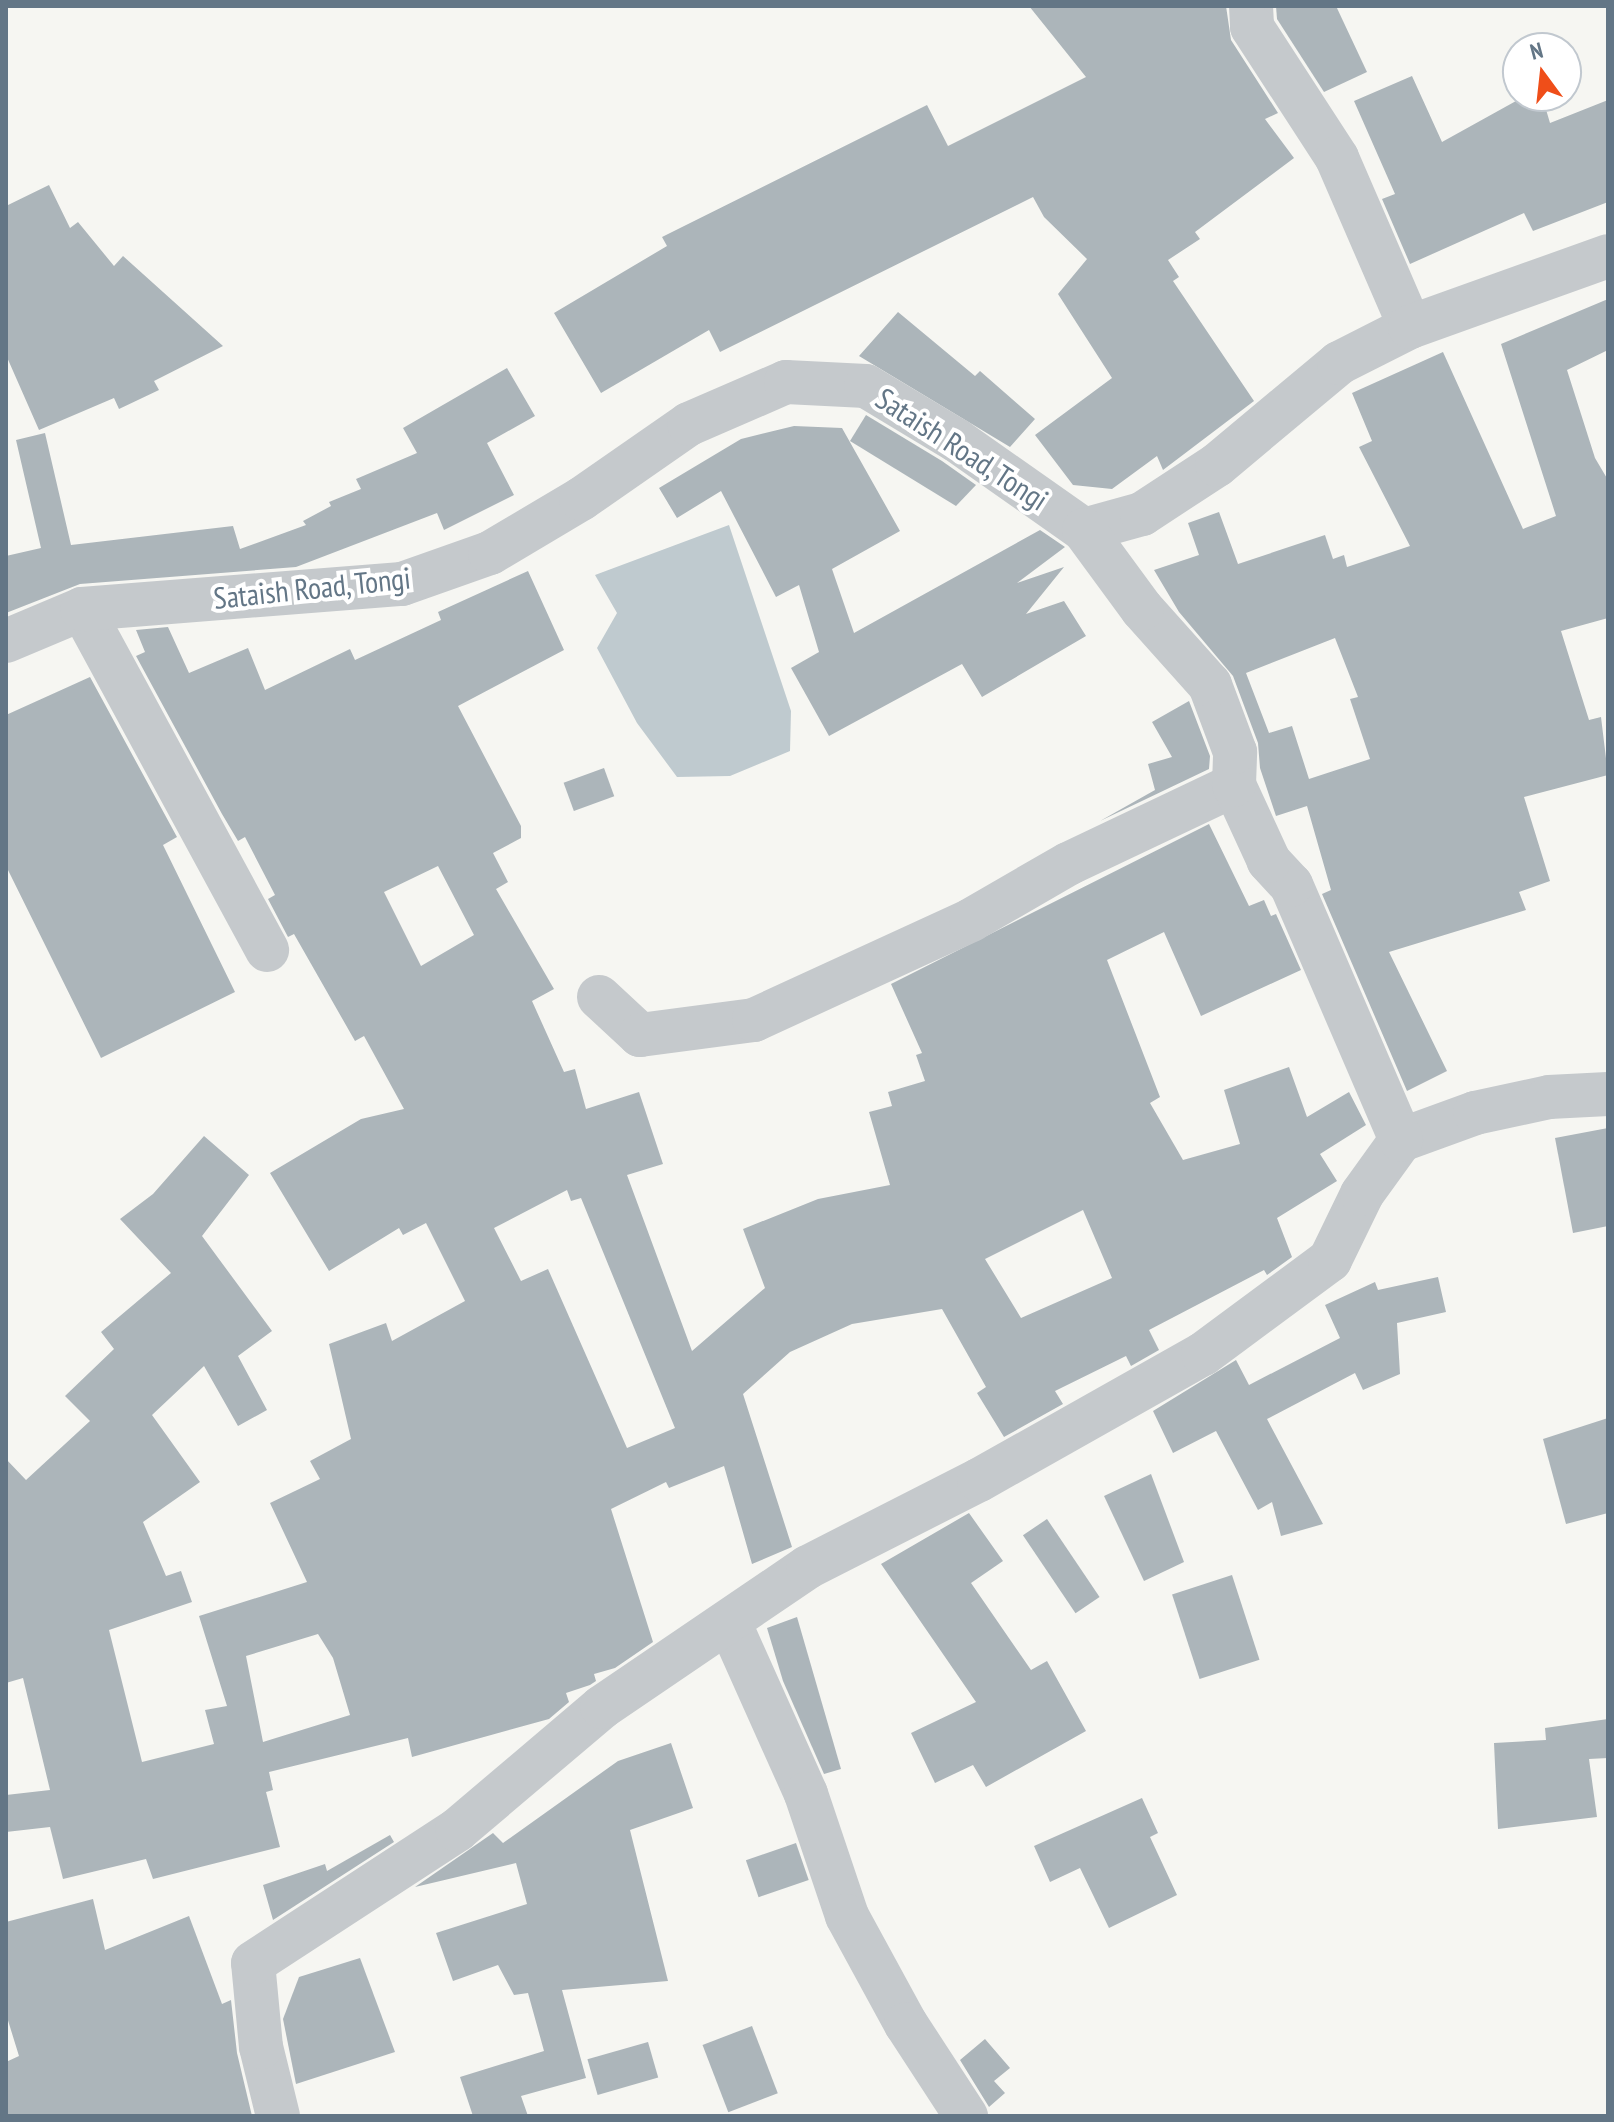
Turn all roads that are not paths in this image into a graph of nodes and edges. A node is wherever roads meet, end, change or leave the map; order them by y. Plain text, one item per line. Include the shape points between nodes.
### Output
1 (1251, 6) edge
2 (1608, 256) edge
3 (1410, 327) junction
4 (1084, 530) junction
5 (82, 609) junction
6 (6, 641) edge
7 (1234, 785) junction
8 (267, 950) dead end
9 (599, 997) dead end
10 (1608, 1094) edge
11 (1401, 1140) junction
12 (730, 1624) junction
13 (278, 2116) edge
14 (966, 2116) edge

1 - 3 street via 1252,27 1337,158
2 - 3 street
3 - 4 street via 1339,363 1217,465 1142,514
4 - 5 street, Sataish Road, Tongi via 956,440 866,386 786,382 689,424 581,499 490,553 402,584
4 - 7 street, Sataish Road, Tongi via 1142,609 1210,685 1235,752
5 - 6 street, Sataish Road, Tongi
5 - 8 street
7 - 9 street via 1068,864 971,920 754,1020 640,1035
7 - 11 street via 1269,861 1291,885
10 - 11 street via 1549,1097 1475,1113
11 - 12 street via 1362,1194 1330,1260 1203,1354 979,1480 808,1567
12 - 13 street via 602,1707 457,1830 253,1963 261,2047
12 - 14 street via 806,1794 847,1916 906,2024

